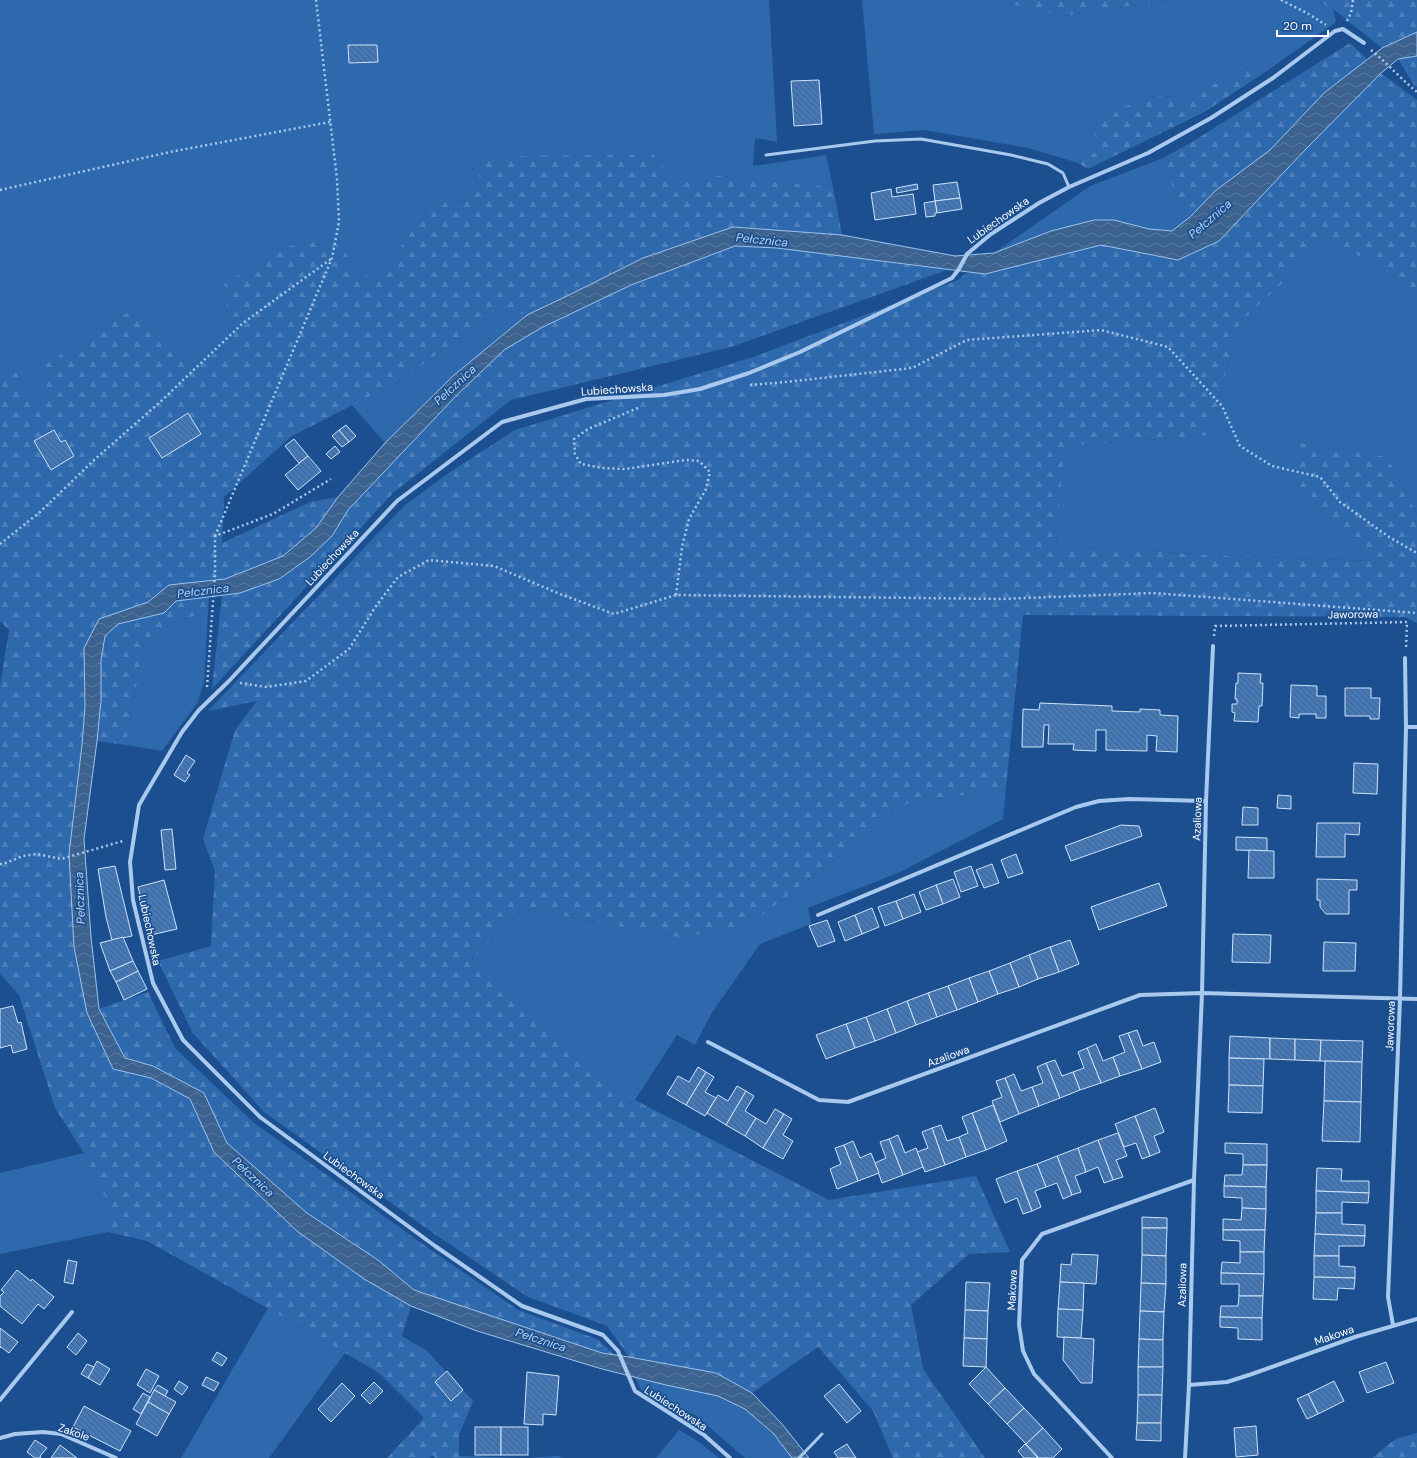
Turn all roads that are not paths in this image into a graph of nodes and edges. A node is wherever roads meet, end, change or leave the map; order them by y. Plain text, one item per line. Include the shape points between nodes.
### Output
1 (1364, 43) road end
2 (766, 155) dead end
3 (1069, 186) junction
4 (1213, 646) road end
5 (1405, 658) road end
6 (1406, 727) junction
7 (1417, 727) edge
8 (1206, 802) junction
9 (818, 915) dead end
10 (1202, 993) junction
11 (1400, 999) junction
12 (1417, 999) edge
13 (708, 1042) dead end
14 (1194, 1180) junction
15 (72, 1312) dead end
16 (1417, 1319) edge
17 (1393, 1325) junction
18 (1189, 1385) junction
19 (0, 1400) edge
20 (822, 1434) dead end
21 (0, 1438) edge
22 (116, 1458) edge
23 (730, 1458) edge
24 (799, 1458) edge
25 (1112, 1458) edge
26 (1185, 1458) edge

1 - 3 street, Lubiechowska via 1343,29 1335,31 1273,78 1211,118 1148,153
2 - 3 lane via 875,141 921,139 1048,164 1063,173
3 - 23 street, Lubiechowska via 991,234 966,254 952,278 800,352 700,389 664,395 586,399 502,422 397,501 199,710 182,732 139,806 130,862 133,900 153,983 184,1040 260,1117 435,1246 522,1306 603,1335 618,1351 635,1392 704,1435
4 - 8 street, Azaliowa
5 - 6 street, Jaworowa
6 - 7 street
6 - 11 street, Jaworowa
8 - 9 street via 1129,799 1099,801 1076,807
8 - 10 street, Azaliowa
10 - 11 street, Azaliowa
10 - 13 street, Azaliowa via 1140,995 848,1102 819,1100
10 - 14 street, Azaliowa
11 - 12 street, Azaliowa
11 - 17 street, Jaworowa via 1388,1297
14 - 18 street, Azaliowa
14 - 25 street, Makowa via 1042,1234 1022,1260 1019,1325 1023,1351 1034,1374
15 - 19 street
16 - 17 street, Makowa
17 - 18 street, Makowa via 1227,1382
18 - 26 street, Azaliowa
20 - 24 lane
21 - 22 street, Zakole via 43,1432 62,1434

